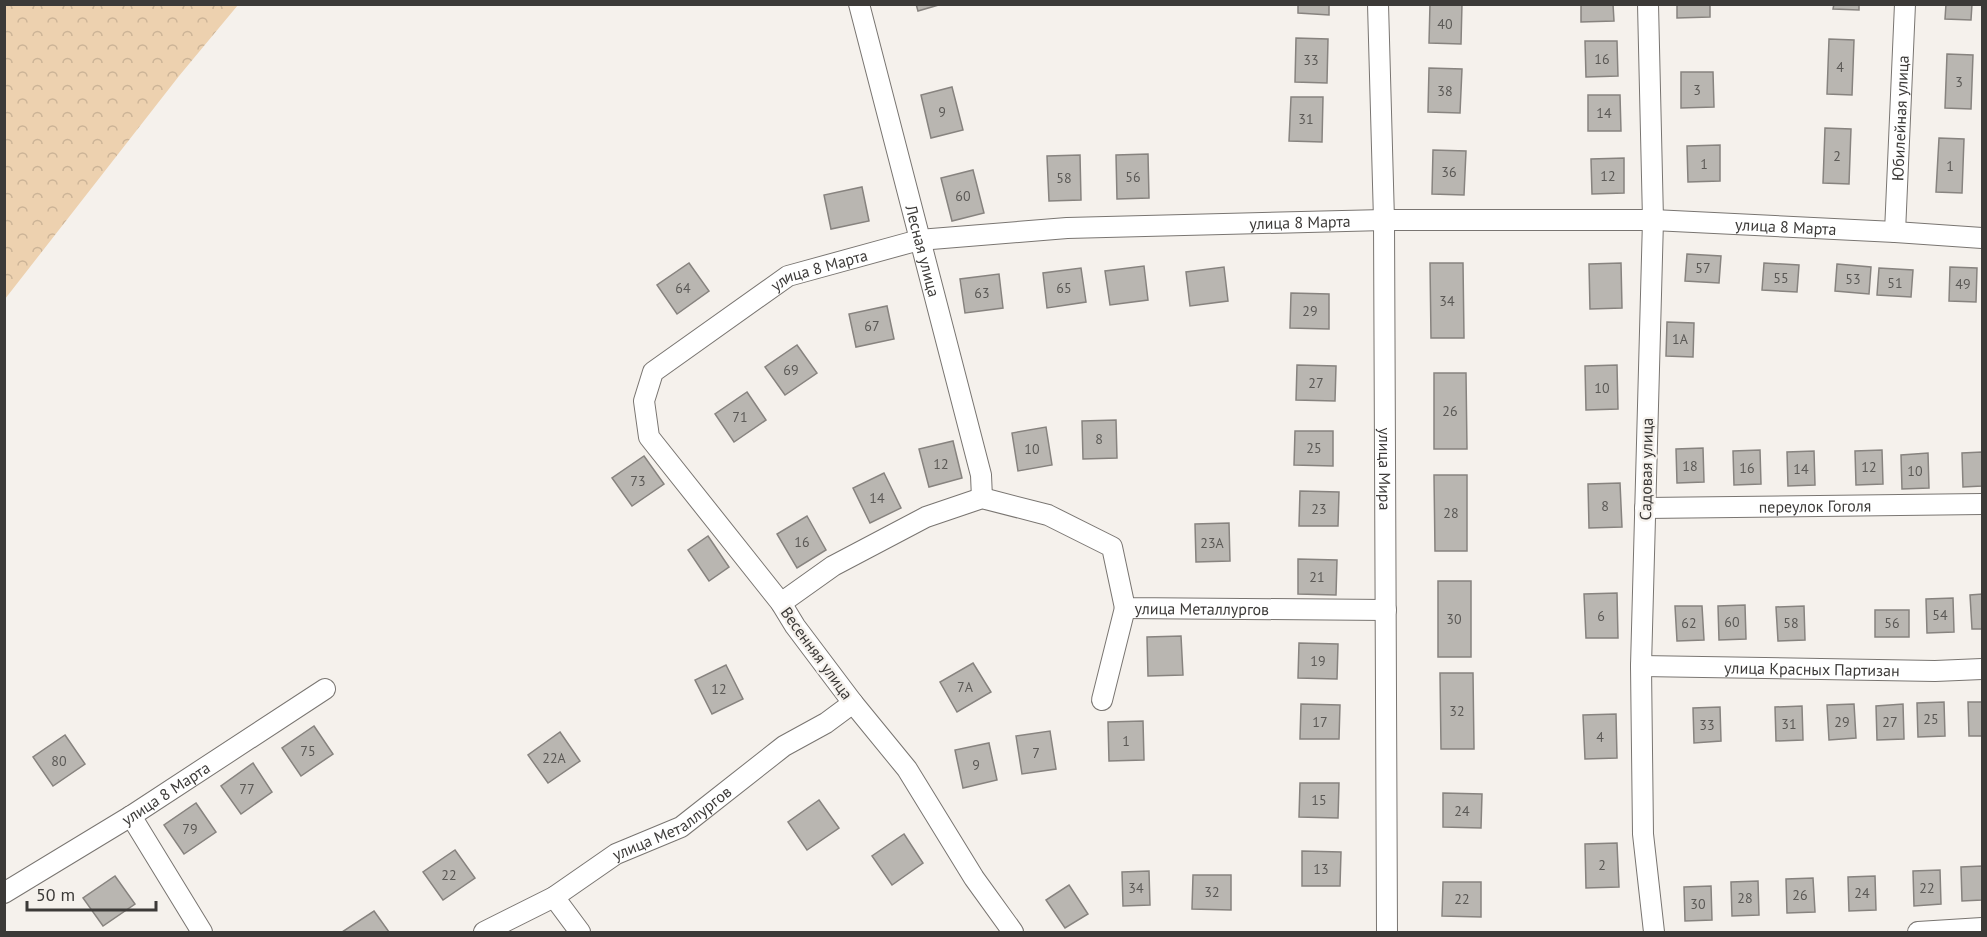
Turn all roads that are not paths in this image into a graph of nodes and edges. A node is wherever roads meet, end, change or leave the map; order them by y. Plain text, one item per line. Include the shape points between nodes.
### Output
1 (859, 4) edge
2 (1378, 4) edge
3 (1648, 4) edge
4 (1905, 4) edge
5 (1384, 220) junction
6 (1653, 220) junction
7 (1895, 232) junction
8 (1983, 238) edge
9 (919, 240) junction
10 (653, 372) joint
11 (982, 498) junction
12 (1983, 504) edge
13 (1645, 508) junction
14 (781, 603) junction
15 (1125, 608) junction
16 (1386, 610) junction
17 (1641, 666) junction
18 (1983, 669) edge
19 (325, 689) dead end
20 (1102, 700) dead end
21 (853, 703) junction
22 (131, 816) junction
23 (4, 893) edge
24 (554, 897) junction
25 (1983, 928) edge
26 (202, 933) edge
27 (484, 933) edge
28 (580, 933) edge
29 (1012, 933) edge
30 (1388, 933) edge
31 (1654, 933) edge
32 (1918, 933) edge

1 - 9 street, Лесная улица
2 - 5 street, улица Мира
3 - 6 street, Садовая улица
4 - 7 street, Юбилейная улица
5 - 6 street, улица 8 Марта
5 - 9 street, улица 8 Марта via 1067,228
5 - 16 street, улица Мира
6 - 7 street, улица 8 Марта
6 - 13 street, Садовая улица
7 - 8 street, улица 8 Марта
9 - 10 street, улица 8 Марта via 788,276
9 - 11 street, Лесная улица via 981,475
10 - 14 street, Весенняя улица via 644,401 650,437
11 - 14 street via 926,517 833,566
11 - 15 street, улица Металлургов via 1048,515 1112,547
12 - 13 street, переулок Гоголя
13 - 17 street, Садовая улица
14 - 21 street, Весенняя улица
15 - 16 street, улица Металлургов
15 - 20 street
16 - 30 street, улица Мира
17 - 18 street, улица Красных Партизан
17 - 31 street, Садовая улица via 1643,834
19 - 22 street, улица 8 Марта
21 - 24 street, улица Металлургов via 784,746 681,827 616,854
21 - 29 street, Весенняя улица via 908,769
22 - 23 street, улица 8 Марта
22 - 26 street
24 - 27 street, улица Металлургов
24 - 28 street
25 - 32 street

